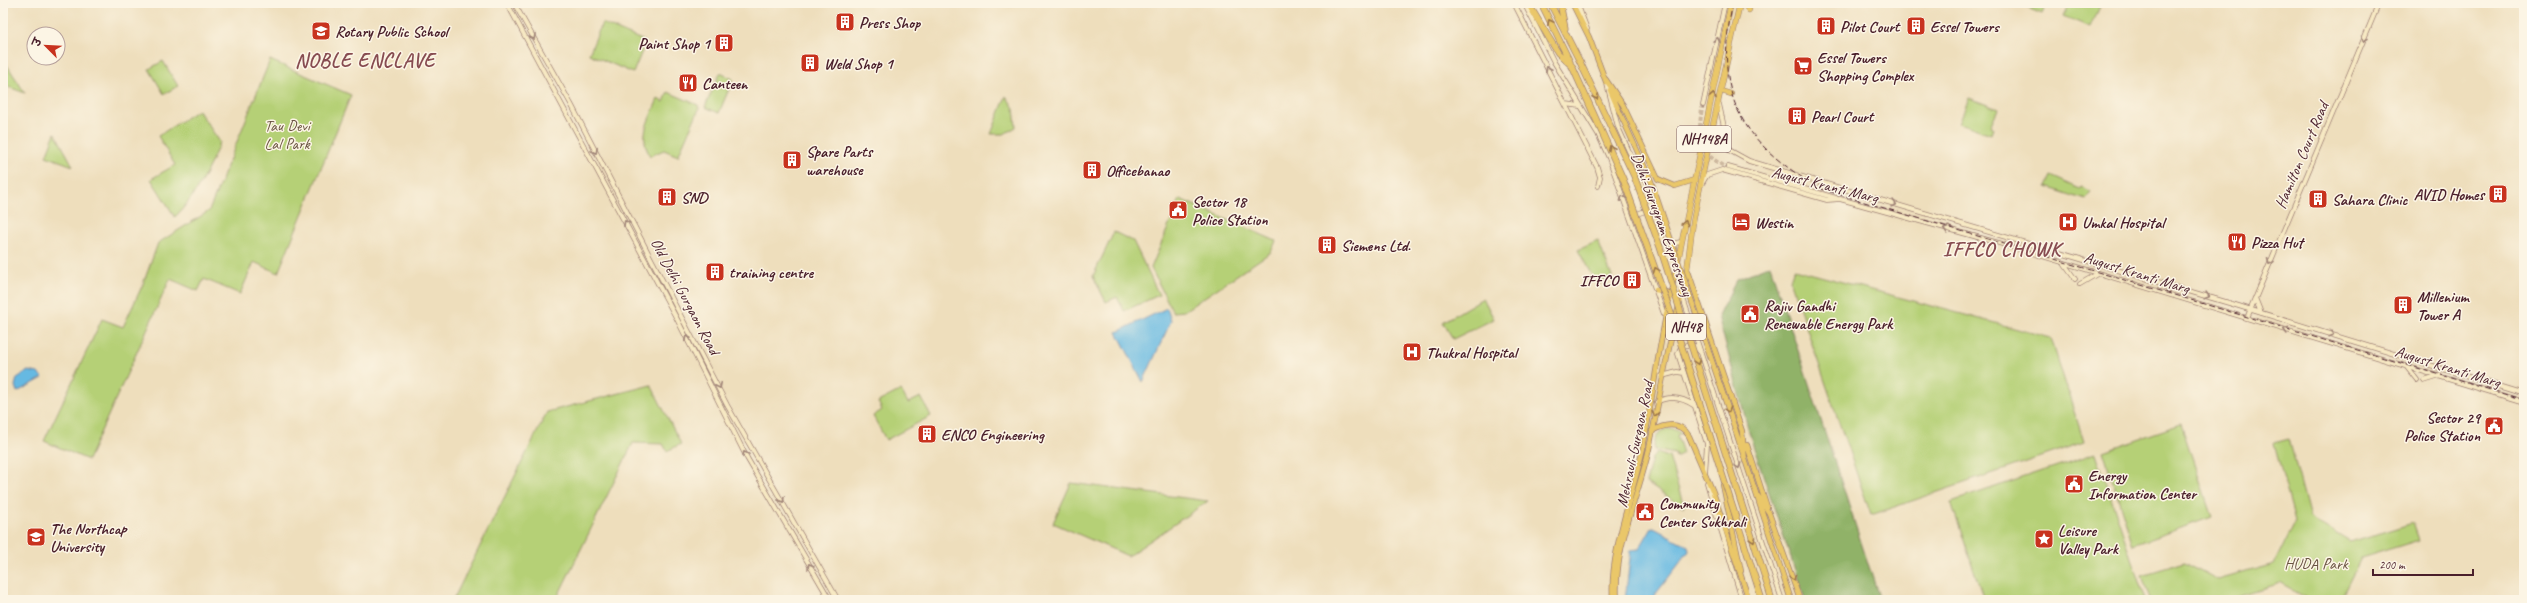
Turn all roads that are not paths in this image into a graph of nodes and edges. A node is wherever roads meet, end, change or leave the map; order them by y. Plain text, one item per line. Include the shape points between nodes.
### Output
1 (507, 3) edge
2 (514, 3) edge
3 (1514, 3) edge
4 (1524, 3) edge
5 (1528, 3) edge
6 (1541, 3) edge
7 (1550, 3) edge
8 (1560, 3) edge
9 (1725, 3) edge
10 (1731, 3) edge
11 (1740, 3) edge
12 (1743, 3) edge
13 (2379, 3) edge
14 (1574, 4) edge
15 (1749, 10) dead end
16 (1565, 34) junction
17 (1572, 66) junction
18 (1606, 80) junction
19 (1721, 92) junction
20 (1731, 94) dead end
21 (1566, 104) junction
22 (1719, 104) junction
23 (1703, 105) tunnel mouth
24 (1580, 106) junction
25 (1728, 167) tunnel mouth
26 (1694, 180) junction
27 (1701, 185) junction
28 (1598, 186) dead end
29 (1840, 199) junction
30 (1651, 207) junction
31 (1629, 215) junction
32 (1681, 242) junction
33 (2061, 262) junction
34 (1688, 271) junction
35 (2100, 274) junction
36 (1675, 275) joint
37 (2075, 279) dead end
38 (2080, 284) dead end
39 (1656, 290) junction
40 (1670, 291) junction
41 (1682, 295) junction
42 (2254, 298) junction
43 (2250, 310) junction
44 (2261, 313) junction
45 (1664, 314) junction
46 (2247, 318) junction
47 (1702, 353) junction
48 (2406, 365) junction
49 (1684, 373) junction
50 (1662, 376) junction
51 (2441, 376) junction
52 (2417, 380) dead end
53 (2424, 380) dead end
54 (2524, 394) edge
55 (1657, 402) junction
56 (2524, 402) edge
57 (1695, 406) junction
58 (1652, 431) junction
59 (1742, 431) junction
60 (1745, 461) junction
61 (1719, 462) junction
62 (1639, 473) junction
63 (1705, 473) junction
64 (1754, 491) junction
65 (1769, 513) junction
66 (1742, 577) junction
67 (830, 600) edge
68 (838, 600) edge
69 (1613, 600) edge
70 (1617, 600) edge
71 (1742, 600) edge
72 (1749, 600) edge
73 (1762, 600) edge
74 (1772, 600) edge
75 (1782, 600) edge
76 (1791, 600) edge
77 (1800, 600) edge

67 -> 1 main road, Old Delhi Gurgaon Road via 747,458 678,321
2 -> 68 main road, Old Delhi Gurgaon Road via 656,264 727,405
21 -> 3 main road
4 - 24 main road
5 - 17 highway via 1558,53
17 -> 6 highway, Delhi-Gurugram Expressway / NH48
7 - 16 highway, Delhi-Gurugram Expressway / NH48
8 - 16 highway
23 -> 9 main road
26 -> 10 highway, NH148A
11 - 19 highway, NH148A
12 - 15 highway
13 -> 42 main road, Hamilton Court Road
14 - 18 main road
16 -> 74 highway, Delhi-Gurugram Expressway / NH48, bridge via 1634,176 1660,247
61 -> 17 highway, Delhi-Gurugram Expressway / NH48, bridge via 1673,319 1623,179
18 - 26 main road via 1623,105 1658,178 1675,186
18 - 30 main road via 1618,127
18 -> 60 main road, bridge via 1651,181
19 - 20 main road
19 - 22 highway, NH148A
21 - 24 main road
21 - 28 main road via 1597,168 1600,177
22 - 27 highway, NH148A
22 -> 43 main road, August Kranti Marg via 1729,150 1750,161
31 -> 24 main road via 1609,158 1598,134
25 - 29 main road
32 -> 26 highway, NH148A
27 - 29 main road, August Kranti Marg via 1707,175 1722,170 1826,200
27 - 34 highway, NH148A via 1689,246
33 -> 29 main road, August Kranti Marg
30 - 31 main road via 1645,213
30 - 32 main road via 1663,241 1670,244
31 - 39 main road
32 - 36 highway, NH148A
33 - 35 main road, August Kranti Marg
33 - 37 main road via 2071,270
34 - 41 highway, NH148A
34 - 59 main road
35 - 38 main road via 2091,276
35 - 46 main road, August Kranti Marg
36 - 40 main road, NH148A
39 - 40 main road
39 - 45 main road
40 - 45 main road, NH148A
41 - 47 main road
41 - 50 main road, Mehrauli-Gurgaon Road
42 - 43 main road, Hamilton Court Road
42 - 44 main road
43 - 44 main road, August Kranti Marg
43 - 46 main road, Hamilton Court Road
44 -> 54 main road, August Kranti Marg
45 - 62 main road, Mehrauli-Gurgaon Road
48 -> 46 main road, August Kranti Marg
47 - 49 main road via 1695,346 1686,345 1680,349 1678,354
47 -> 75 main road
48 - 51 main road, August Kranti Marg
48 - 52 main road
49 - 50 main road
49 - 57 main road
50 - 55 main road, Mehrauli-Gurgaon Road
51 - 53 main road
51 - 56 main road, August Kranti Marg
55 - 57 main road via 1681,398
55 -> 58 main road, Mehrauli-Gurgaon Road
57 - 63 main road via 1707,444
58 - 62 main road, Mehrauli-Gurgaon Road
58 - 63 main road via 1674,425 1685,429
59 - 60 main road
59 - 65 main road
60 - 64 main road
61 - 66 main road, bridge
61 - 73 highway, Delhi-Gurugram Expressway / NH48, bridge
62 - 69 main road, Mehrauli-Gurgaon Road via 1614,565
62 - 70 main road, Mehrauli-Gurgaon Road via 1619,561
63 - 66 main road
63 - 71 main road
64 - 65 main road
64 - 76 main road
65 -> 77 main road
66 - 72 main road

